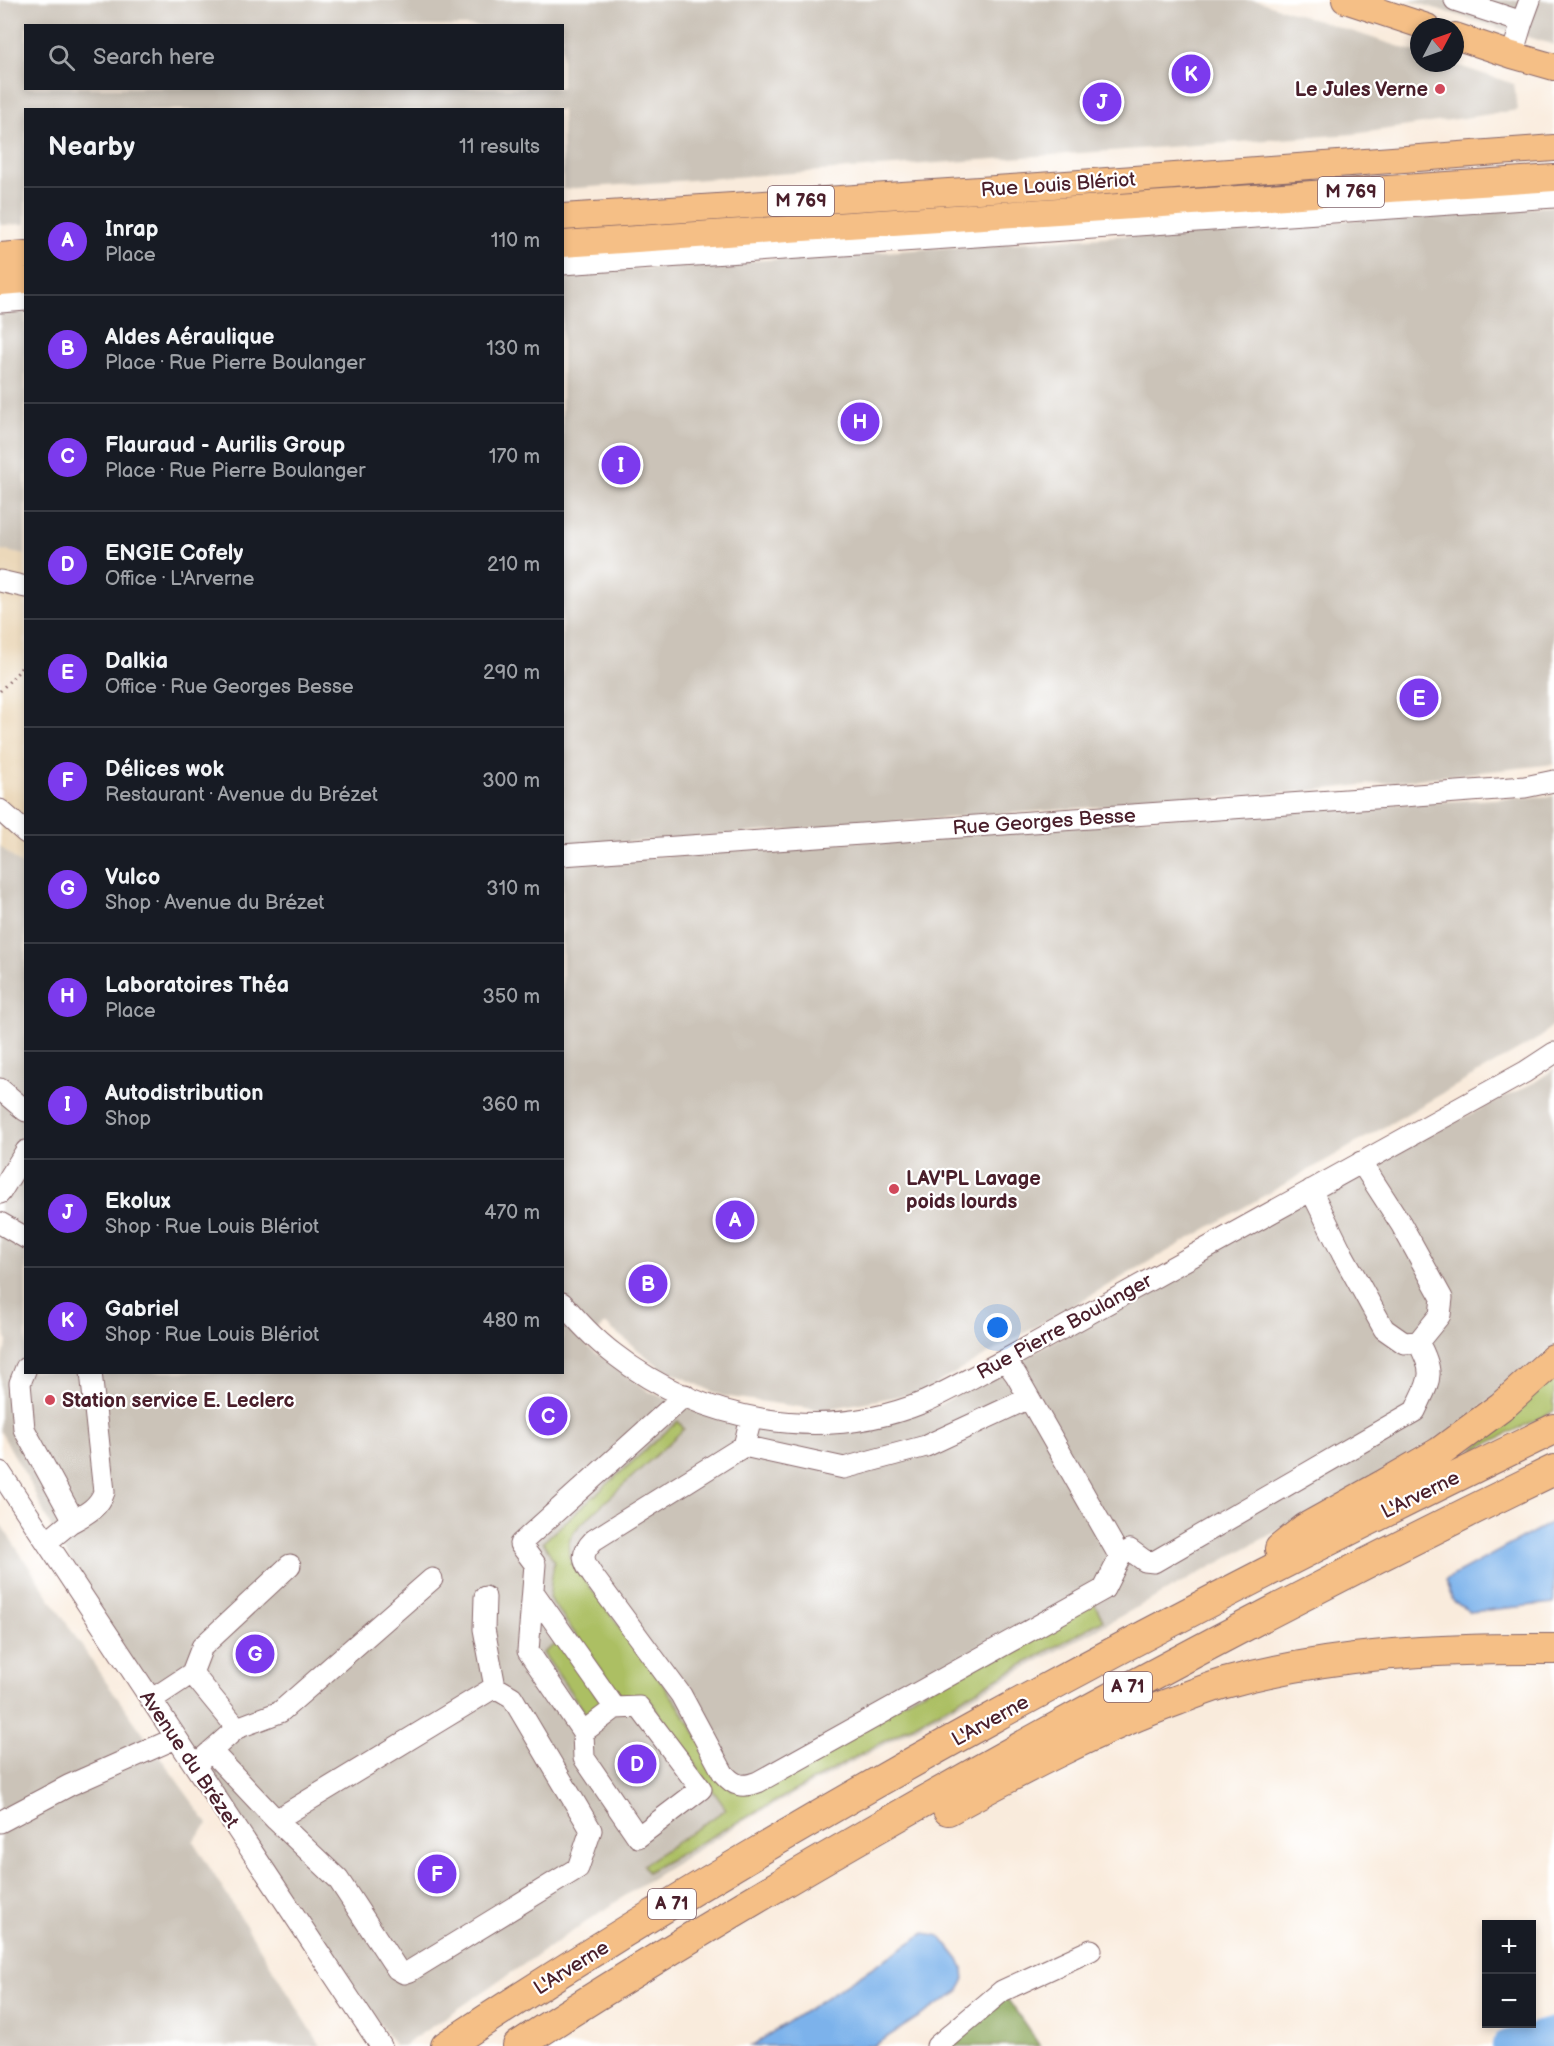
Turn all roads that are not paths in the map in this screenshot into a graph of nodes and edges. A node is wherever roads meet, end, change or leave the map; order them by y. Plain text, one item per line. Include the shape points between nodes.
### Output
1 (1455, 0) edge
2 (1530, 0) edge
3 (1356, 2) edge
4 (1410, 21) edge
5 (1522, 22) junction
6 (1464, 39) edge
7 (1512, 55) junction
8 (1554, 67) edge
9 (1554, 148) edge
10 (1554, 178) edge
11 (1554, 197) edge
12 (564, 217) edge
13 (564, 244) edge
14 (24, 254) edge
15 (0, 256) edge
16 (564, 264) edge
17 (24, 280) edge
18 (0, 282) edge
19 (24, 300) edge
20 (0, 302) edge
21 (0, 581) edge
22 (24, 587) edge
23 (1554, 781) edge
24 (1525, 787) junction
25 (1554, 790) edge
26 (0, 810) edge
27 (24, 831) edge
28 (564, 855) edge
29 (1554, 1053) edge
30 (0, 1089) edge
31 (24, 1109) edge
32 (24, 1154) edge
33 (1361, 1162) junction
34 (1311, 1190) junction
35 (0, 1193) edge
36 (0, 1223) edge
37 (24, 1235) edge
38 (564, 1305) edge
39 (1418, 1342) junction
40 (1554, 1359) edge
41 (1005, 1360) junction
42 (24, 1373) edge
43 (91, 1374) edge
44 (685, 1395) junction
45 (1029, 1398) junction
46 (751, 1418) junction
47 (1554, 1429) edge
48 (744, 1446) junction
49 (1554, 1470) edge
50 (0, 1472) edge
51 (70, 1523) junction
52 (47, 1542) junction
53 (1120, 1557) junction
54 (290, 1565) dead end
55 (432, 1579) dead end
56 (534, 1593) junction
57 (1226, 1593) junction
58 (485, 1597) dead end
59 (1554, 1649) edge
60 (192, 1673) junction
61 (495, 1687) junction
62 (151, 1700) junction
63 (615, 1708) junction
64 (237, 1728) junction
65 (583, 1732) junction
66 (176, 1738) junction
67 (211, 1751) junction
68 (195, 1766) junction
69 (276, 1820) junction
70 (0, 1822) edge
71 (713, 1922) junction
72 (1091, 1950) dead end
73 (381, 2045) edge
74 (446, 2046) edge
75 (518, 2046) edge
76 (937, 2046) edge

1 - 5 street
2 - 5 street
3 - 4 main road
5 - 7 street
6 - 7 main road
7 - 8 main road
9 - 12 main road, Rue Louis Blériot / M 769
10 - 13 main road, Rue Louis Blériot / M 769
11 - 16 street
14 - 15 main road
17 - 18 main road
19 - 20 street
21 - 22 street
23 - 24 street, Rue Georges Besse
24 - 25 street, Rue Georges Besse
24 - 28 street, Rue Georges Besse
26 - 27 street
29 - 33 street, Rue Pierre Boulanger
30 - 31 street
32 - 35 street
33 - 34 street, Rue Pierre Boulanger
33 - 39 street via 1442,1298 1440,1315
34 - 39 street via 1384,1329 1404,1343
34 - 41 street, Rue Pierre Boulanger
36 - 37 street
38 - 44 street, Rue Pierre Boulanger via 614,1354 639,1372
39 - 53 street via 1428,1360 1431,1377 1415,1411 1154,1562 1145,1561 1130,1550
40 - 57 highway via 1501,1407 1440,1452 1306,1528
41 - 45 street
41 - 46 street, Rue Pierre Boulanger via 924,1402 890,1412 823,1425
42 - 51 street via 20,1383 24,1429 66,1504
43 - 51 street via 104,1492 92,1510
44 - 46 street, Rue Pierre Boulanger
44 - 56 street via 520,1544 535,1564
45 - 48 street via 926,1446 844,1468
45 - 53 street
46 - 48 street
47 - 57 highway, L'Arverne / A 71
48 - 53 street via 594,1540 585,1549 584,1557 592,1576 681,1695 723,1773 738,1786 758,1782 1104,1589
49 - 71 highway, L'Arverne / A 71 via 1149,1676
50 - 52 street, Avenue du Brézet
51 - 52 street
52 - 62 street, Avenue du Brézet
54 - 60 street via 202,1647
55 - 64 street via 280,1712
56 - 63 street
56 - 65 street via 528,1652
57 - 74 highway, L'Arverne / A 71 via 1005,1711 760,1850
58 - 61 street via 484,1629
59 - 71 highway via 1387,1654 1303,1665 1223,1683 1101,1730 850,1864
60 - 62 street
60 - 64 street
61 - 69 street
61 - 69 street via 512,1697 591,1830 578,1868 410,1971 397,1969 338,1879
62 - 66 street, Avenue du Brézet
63 - 65 street
63 - 65 street via 639,1707 701,1789 638,1837 584,1758
64 - 67 street
66 - 68 street, Avenue du Brézet
66 - 70 street via 70,1785
67 - 68 street
67 - 69 street
68 - 73 street, Avenue du Brézet
71 - 75 highway, L'Arverne / A 71
72 - 76 street via 1002,1990

